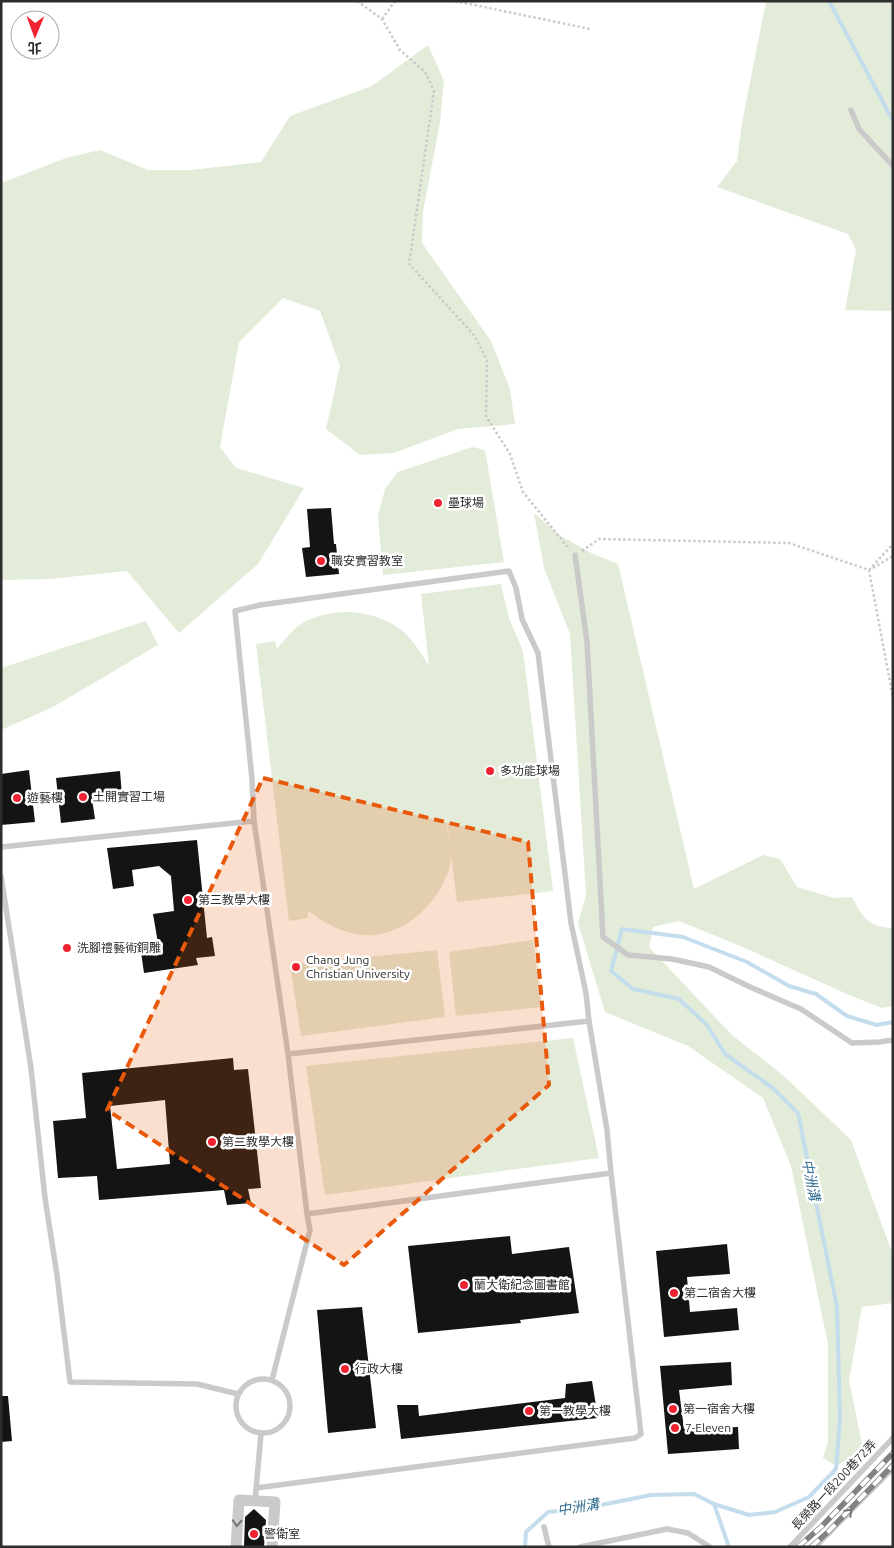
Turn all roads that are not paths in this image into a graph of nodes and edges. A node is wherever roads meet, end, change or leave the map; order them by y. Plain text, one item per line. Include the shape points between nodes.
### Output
1 (851, 110) dead end
2 (893, 166) edge
3 (574, 555) road end
4 (254, 821) junction
5 (1, 847) edge
6 (1, 876) edge
7 (589, 1021) junction
8 (893, 1040) edge
9 (288, 1054) junction
10 (610, 1173) junction
11 (307, 1214) junction
12 (272, 1380) junction
13 (238, 1394) junction
14 (261, 1434) junction
15 (893, 1438) edge
16 (893, 1468) edge
17 (256, 1488) junction
18 (255, 1501) junction
19 (544, 1527) dead end
20 (236, 1547) edge
21 (272, 1547) edge
22 (549, 1547) edge
23 (580, 1547) edge
24 (710, 1547) edge
25 (790, 1547) edge
26 (815, 1547) edge

1 - 2 lane via 859,129
3 - 8 lane via 587,642 604,937 628,956 672,959 709,967 801,1009 852,1043
4 - 5 lane
4 - 7 lane via 235,611 509,571 522,619 538,654 570,914
4 - 9 lane
6 - 13 lane via 31,1068 70,1382 197,1384
7 - 9 lane
7 - 10 lane via 607,1130
9 - 11 lane
10 - 11 lane
10 - 17 lane via 641,1434 635,1438
11 - 12 lane via 310,1230
12 - 13 lane via 254,1380
12 - 14 lane via 289,1397 288,1418 281,1427
13 - 14 lane via 235,1405 242,1424
14 - 17 lane
15 - 25 lane, 長榮路一段200巷72弄
26 -> 16 lane
17 - 18 lane
18 -> 20 street via 238,1500
18 - 21 street via 275,1502
19 - 22 lane
23 - 24 lane via 667,1529 688,1533

